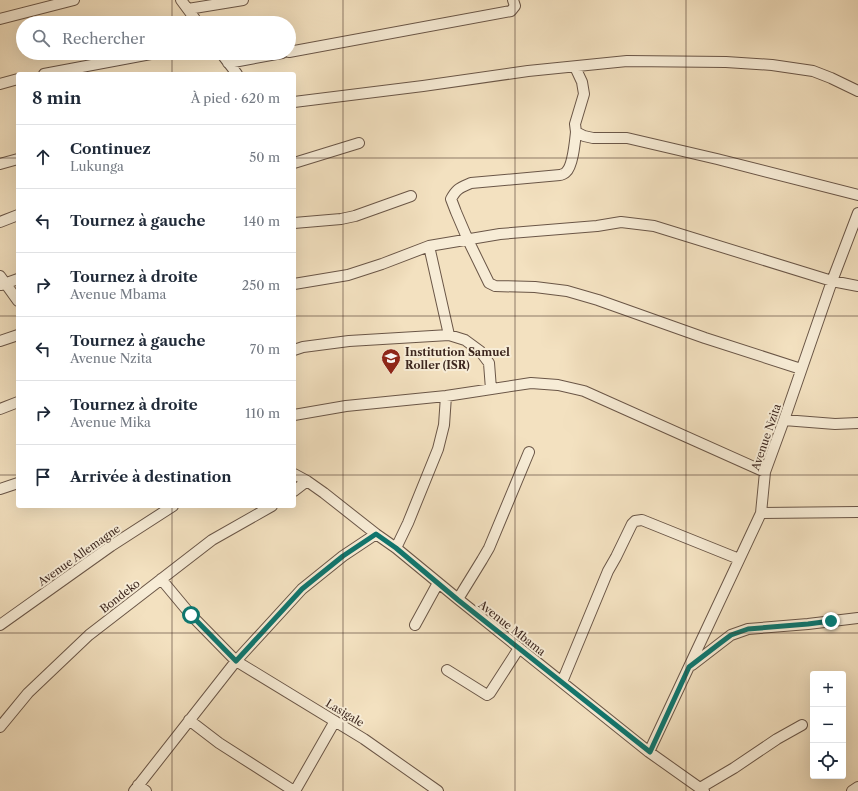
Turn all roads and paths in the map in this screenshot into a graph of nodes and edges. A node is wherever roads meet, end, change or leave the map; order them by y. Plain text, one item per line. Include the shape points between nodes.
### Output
1 (74, 0) edge
2 (181, 0) edge
3 (243, 0) edge
4 (513, 0) edge
5 (188, 9) junction
6 (193, 16) edge
7 (0, 19) edge
8 (296, 51) edge
9 (119, 60) edge
10 (226, 60) edge
11 (244, 60) edge
12 (228, 63) junction
13 (575, 67) junction
14 (55, 72) edge
15 (235, 72) edge
16 (16, 80) edge
17 (0, 84) edge
18 (858, 91) edge
19 (296, 102) edge
20 (576, 132) junction
21 (359, 143) dead end
22 (16, 160) edge
23 (296, 162) edge
24 (0, 164) edge
25 (858, 195) edge
26 (411, 196) dead end
27 (858, 213) edge
28 (16, 216) edge
29 (0, 222) edge
30 (296, 223) edge
31 (468, 240) junction
32 (429, 246) junction
33 (16, 279) edge
34 (832, 281) junction
35 (2, 282) edge
36 (296, 284) edge
37 (858, 286) edge
38 (16, 299) edge
39 (449, 335) junction
40 (16, 336) edge
41 (0, 341) edge
42 (296, 350) edge
43 (801, 369) junction
44 (491, 389) junction
45 (446, 396) junction
46 (16, 403) edge
47 (0, 409) edge
48 (296, 415) edge
49 (784, 420) junction
50 (858, 422) edge
51 (529, 452) dead end
52 (765, 472) junction
53 (296, 475) edge
54 (307, 481) junction
55 (16, 484) edge
56 (0, 489) edge
57 (296, 489) edge
58 (170, 508) edge
59 (268, 508) edge
60 (858, 512) edge
61 (761, 513) junction
62 (376, 534) junction
63 (396, 548) junction
64 (739, 559) junction
65 (162, 580) junction
66 (438, 583) junction
67 (458, 600) junction
68 (858, 618) edge
69 (0, 625) edge
70 (415, 625) dead end
71 (519, 648) junction
72 (236, 661) junction
73 (689, 667) junction
74 (447, 670) dead end
75 (562, 682) junction
76 (189, 720) junction
77 (335, 721) junction
78 (802, 725) dead end
79 (0, 727) edge
80 (650, 752) junction
81 (858, 787) edge
82 (139, 789) edge
83 (702, 790) edge
84 (294, 791) edge
85 (438, 791) edge
86 (852, 791) edge

1 - 7 street
2 - 5 street
3 - 5 street
4 - 8 street via 515,6 511,11
5 - 6 street
9 - 14 street
10 - 12 street
11 - 12 street
12 - 15 street
13 - 18 street via 627,61 772,65 813,71
13 - 19 street
13 - 20 street via 584,94 575,124
16 - 17 street
20 - 25 street via 593,138 626,138 717,158
20 - 31 street via 573,153 566,173 471,183 455,192 451,199
21 - 23 street
22 - 24 street
26 - 30 street via 355,216
27 - 34 street, Avenue Nzita
28 - 29 street
31 - 32 street
31 - 34 street via 500,234 621,222 654,226
31 - 43 street via 489,283 495,286 567,291
32 - 36 street via 348,275
32 - 39 street
33 - 35 street
34 - 37 street
34 - 43 street, Avenue Nzita
35 - 38 street
39 - 42 street via 349,341
39 - 44 street via 465,340 480,351 489,362
40 - 41 street
43 - 49 street, Avenue Nzita
44 - 45 street
44 - 52 street via 531,383 584,390
45 - 48 street via 346,406
45 - 63 street via 444,425 438,449
46 - 47 street
49 - 50 street via 835,424
49 - 52 street, Avenue Nzita
51 - 67 street via 489,548
52 - 61 street, Avenue Nzita
53 - 54 street
54 - 57 street
54 - 62 street, Avenue Mbama
55 - 56 street
58 - 69 street, Avenue Allemagne via 111,546
59 - 65 street, Bondeko via 212,540
60 - 61 street
61 - 64 street, Avenue Nzita
62 - 63 street, Avenue Mbama
62 - 72 street via 343,556 302,589
63 - 66 street, Avenue Mbama
64 - 73 street, Avenue Nzita
64 - 75 street via 642,520 635,521 608,571
65 - 72 street, Lasigale via 187,611
65 - 79 street, Bondeko via 89,636 28,693
66 - 67 street, Avenue Mbama
66 - 70 street
67 - 71 street, Avenue Mbama
68 - 73 street via 748,629 731,635
71 - 74 street via 487,695
71 - 75 street, Avenue Mbama
72 - 76 street
72 - 77 street, Lasigale
73 - 80 street, Avenue Nzita
75 - 80 street, Avenue Mbama
76 - 82 street
76 - 84 street via 219,743
77 - 84 street
77 - 85 street, Lasigale
78 - 83 street
80 - 83 street, Avenue Mbama
81 - 86 street

